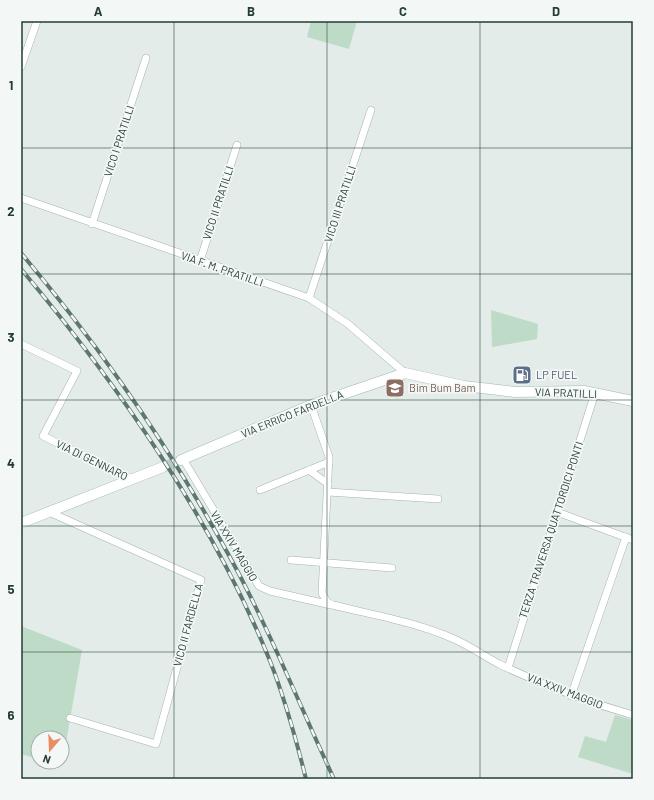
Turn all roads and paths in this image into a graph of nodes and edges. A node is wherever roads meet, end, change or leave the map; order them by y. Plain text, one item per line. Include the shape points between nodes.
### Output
1 (37, 21) edge
2 (146, 58) dead end
3 (21, 67) edge
4 (372, 110) dead end
5 (237, 145) dead end
6 (21, 198) edge
7 (92, 224) junction
8 (200, 261) junction
9 (309, 298) junction
10 (21, 344) edge
11 (405, 373) junction
12 (595, 393) junction
13 (633, 401) edge
14 (311, 405) junction
15 (182, 460) joint
16 (329, 462) junction
17 (163, 467) tunnel mouth
18 (309, 470) junction
19 (132, 479) junction
20 (328, 484) junction
21 (260, 490) dead end
22 (328, 492) junction
23 (438, 499) dead end
24 (49, 512) junction
25 (557, 512) junction
26 (21, 523) edge
27 (630, 538) edge
28 (291, 560) dead end
29 (323, 563) junction
30 (392, 568) dead end
31 (333, 605) junction
32 (508, 668) junction
33 (571, 696) junction
34 (633, 715) edge
35 (70, 718) dead end

1 - 3 street
2 - 7 street, VICO I PRATILLI
4 - 9 street, VICO III PRATILLI
5 - 8 street, VICO II PRATILLI
6 - 7 street, VIA F. M. PRATILLI
7 - 8 street, VIA F. M. PRATILLI
8 - 9 street, VIA F. M. PRATILLI
9 - 11 street, VIA F. M. PRATILLI via 348,324
10 - 19 street, VIA DI GENNARO via 77,371 44,436
11 - 12 street, VIA PRATILLI via 464,386 516,392
11 - 14 street, VIA ERRICO FARDELLA
12 - 13 street, VIA PRATILLI
12 - 25 street, TERZA TRAVERSA QUATTORDICI PONTI
14 - 15 street, VIA ERRICO FARDELLA
14 - 16 street
15 - 31 street, VIA XXIV MAGGIO via 259,586 270,591
16 - 18 street
16 - 20 street
17 - 19 street
18 - 20 street
18 - 21 street
19 - 24 street
20 - 22 street
22 - 23 street
22 - 29 street
24 - 26 street
24 - 35 street, VICO II FARDELLA via 200,580 156,744
25 - 27 street
25 - 32 street, TERZA TRAVERSA QUATTORDICI PONTI
27 - 33 street
28 - 29 street
29 - 30 street
29 - 31 street via 322,593 327,602
31 - 32 street, VIA XXIV MAGGIO via 431,630 454,639
32 - 33 street, VIA XXIV MAGGIO
33 - 34 street, VIA XXIV MAGGIO

